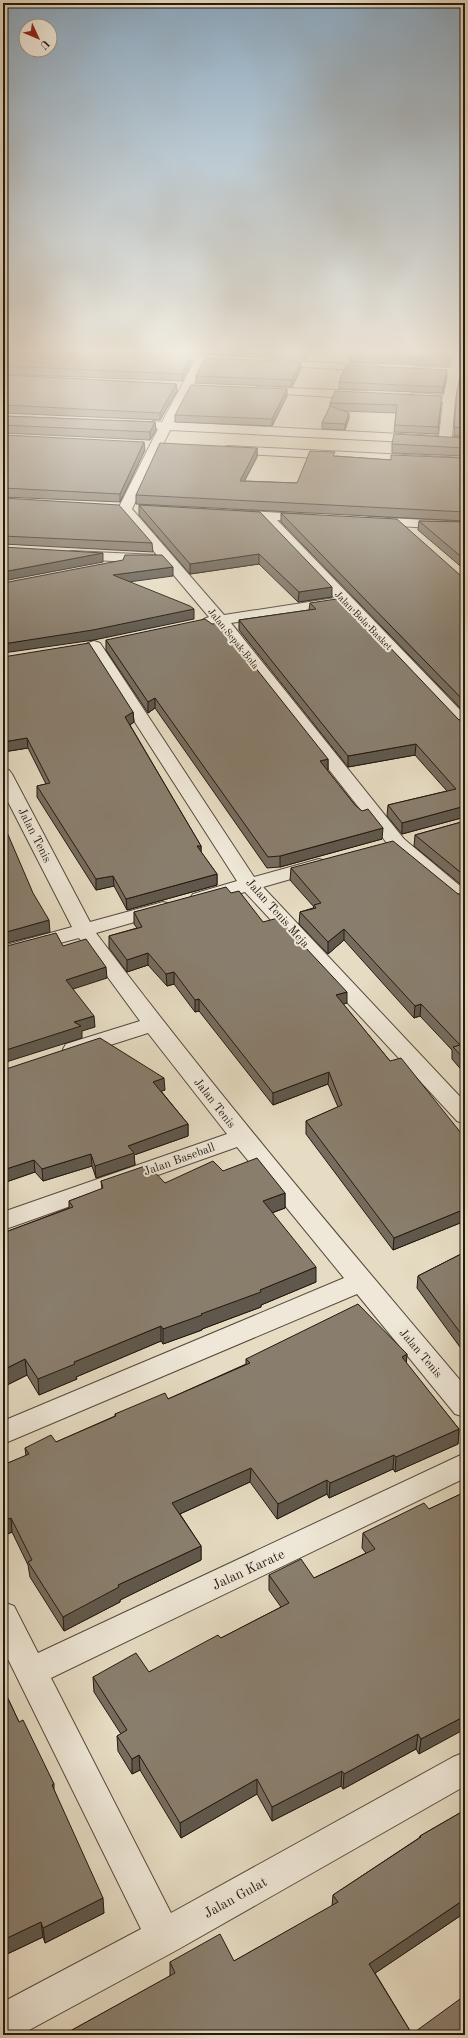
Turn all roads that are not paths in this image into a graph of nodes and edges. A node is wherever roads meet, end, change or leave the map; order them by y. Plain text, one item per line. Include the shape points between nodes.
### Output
1 (146, 448) edge
2 (218, 449) edge
3 (465, 462) edge
4 (225, 513) edge
5 (264, 515) junction
6 (324, 518) edge
7 (355, 520) edge
8 (400, 522) junction
9 (465, 526) edge
10 (418, 538) edge
11 (55, 554) edge
12 (167, 557) junction
13 (150, 559) junction
14 (96, 570) edge
15 (346, 601) junction
16 (220, 620) junction
17 (191, 626) edge
18 (94, 646) dead end
19 (465, 724) edge
20 (3, 774) edge
21 (420, 837) edge
22 (397, 843) junction
23 (375, 849) edge
24 (338, 860) edge
25 (249, 884) junction
26 (465, 900) edge
27 (83, 929) junction
28 (3, 952) edge
29 (153, 1024) junction
30 (55, 1056) edge
31 (465, 1116) edge
32 (242, 1137) junction
33 (3, 1221) edge
34 (361, 1282) junction
35 (465, 1406) edge
36 (3, 1433) edge
37 (465, 1465) edge
38 (3, 1616) edge
39 (31, 1672) junction
40 (465, 1768) edge
41 (164, 1937) junction
42 (3, 2023) edge

1 - 12 street, Jalan Sepak Bola via 125,509
2 - 3 street
4 - 5 street
5 - 6 street
5 - 15 street, Jalan Bola Basket
7 - 8 street
8 - 9 street
8 - 10 street
11 - 13 street
12 - 13 street
12 - 16 street, Jalan Sepak Bola
13 - 14 street
15 - 16 street
15 - 19 street, Jalan Bola Basket
16 - 17 street
16 - 22 street, Jalan Sepak Bola
18 - 25 street, Jalan Tenis Meja
20 - 27 street, Jalan Tenis
21 - 22 street
22 - 23 street
22 - 26 street, Jalan Sepak Bola
24 - 25 street
25 - 27 street
25 - 31 street, Jalan Tenis Meja
27 - 28 street
27 - 29 street, Jalan Tenis
29 - 30 street
29 - 32 street, Jalan Tenis
32 - 33 street, Jalan Baseball
32 - 34 street, Jalan Tenis
34 - 35 street, Jalan Tenis
34 - 36 street
37 - 39 street, Jalan Karate
38 - 39 street
39 - 41 street
40 - 41 street, Jalan Gulat
41 - 42 street, Jalan Gulat

